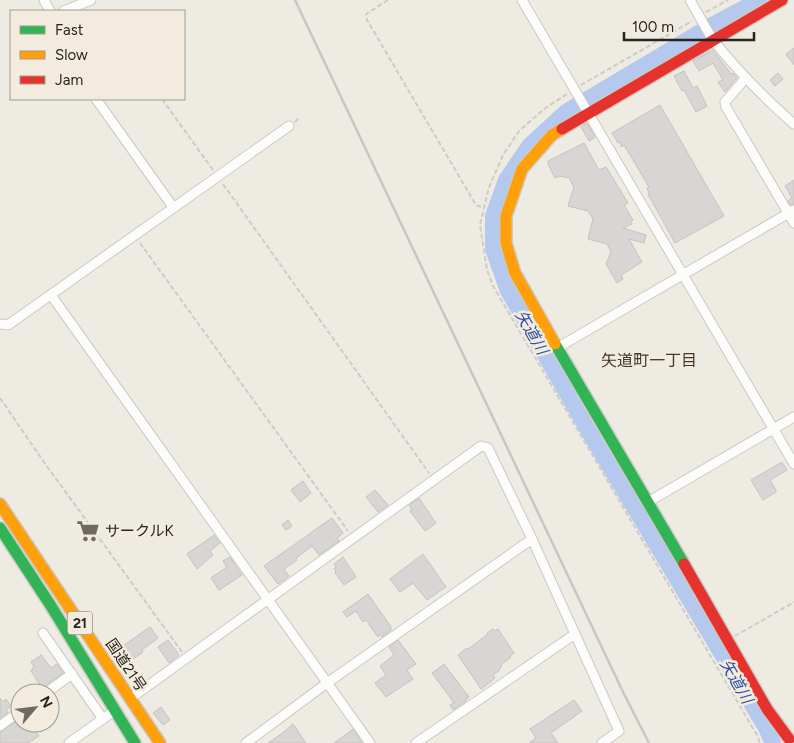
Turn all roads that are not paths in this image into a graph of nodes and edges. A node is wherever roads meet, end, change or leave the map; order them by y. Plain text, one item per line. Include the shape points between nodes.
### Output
1 (91, 0) edge
2 (522, 0) edge
3 (690, 0) edge
4 (782, 0) edge
5 (66, 10) edge
6 (712, 38) junction
7 (745, 79) junction
8 (97, 100) edge
9 (587, 111) junction
10 (794, 124) edge
11 (288, 126) dead end
12 (173, 207) junction
13 (791, 211) edge
14 (794, 224) edge
15 (683, 274) junction
16 (51, 295) junction
17 (0, 324) edge
18 (557, 348) junction
19 (794, 417) edge
20 (773, 429) junction
21 (794, 464) edge
22 (648, 502) junction
23 (0, 504) edge
24 (0, 528) edge
25 (0, 537) edge
26 (532, 539) junction
27 (268, 600) junction
28 (51, 606) junction
29 (43, 633) dead end
30 (575, 634) junction
31 (72, 674) junction
32 (60, 683) edge
33 (327, 683) junction
34 (131, 698) junction
35 (114, 711) junction
36 (103, 719) junction
37 (789, 739) dead end
38 (69, 743) edge
39 (135, 743) edge
40 (160, 743) edge
41 (246, 743) edge
42 (370, 743) edge
43 (416, 743) edge
44 (602, 743) edge

1 - 5 street
2 - 9 street
3 - 6 street
4 - 6 main road
6 - 7 street
6 - 9 main road
7 - 10 street
7 - 13 street via 725,102 726,107
8 - 12 street
9 - 15 street
9 - 18 main road via 552,135 522,169 506,216 506,243 515,273
11 - 12 street
12 - 16 street
13 - 14 street
13 - 15 street
15 - 18 street
15 - 20 street
16 - 17 street via 8,325
16 - 27 street
18 - 22 main road
19 - 20 street
20 - 21 street
20 - 22 street
22 - 37 main road via 768,709
23 - 34 main road, 国道21号 / 21
24 - 28 main road, 21
25 - 28 main road, 21 via 30,582
26 - 27 street via 488,448 482,446
26 - 30 street
26 - 33 street
27 - 33 street
27 - 34 street
28 - 35 main road, 21
29 - 31 street
30 - 43 street
30 - 44 street via 619,731
31 - 32 street
31 - 36 street
33 - 41 street
33 - 42 street
34 - 40 main road, 国道21号 / 21
35 - 36 street
35 - 39 main road, 21
36 - 38 street

